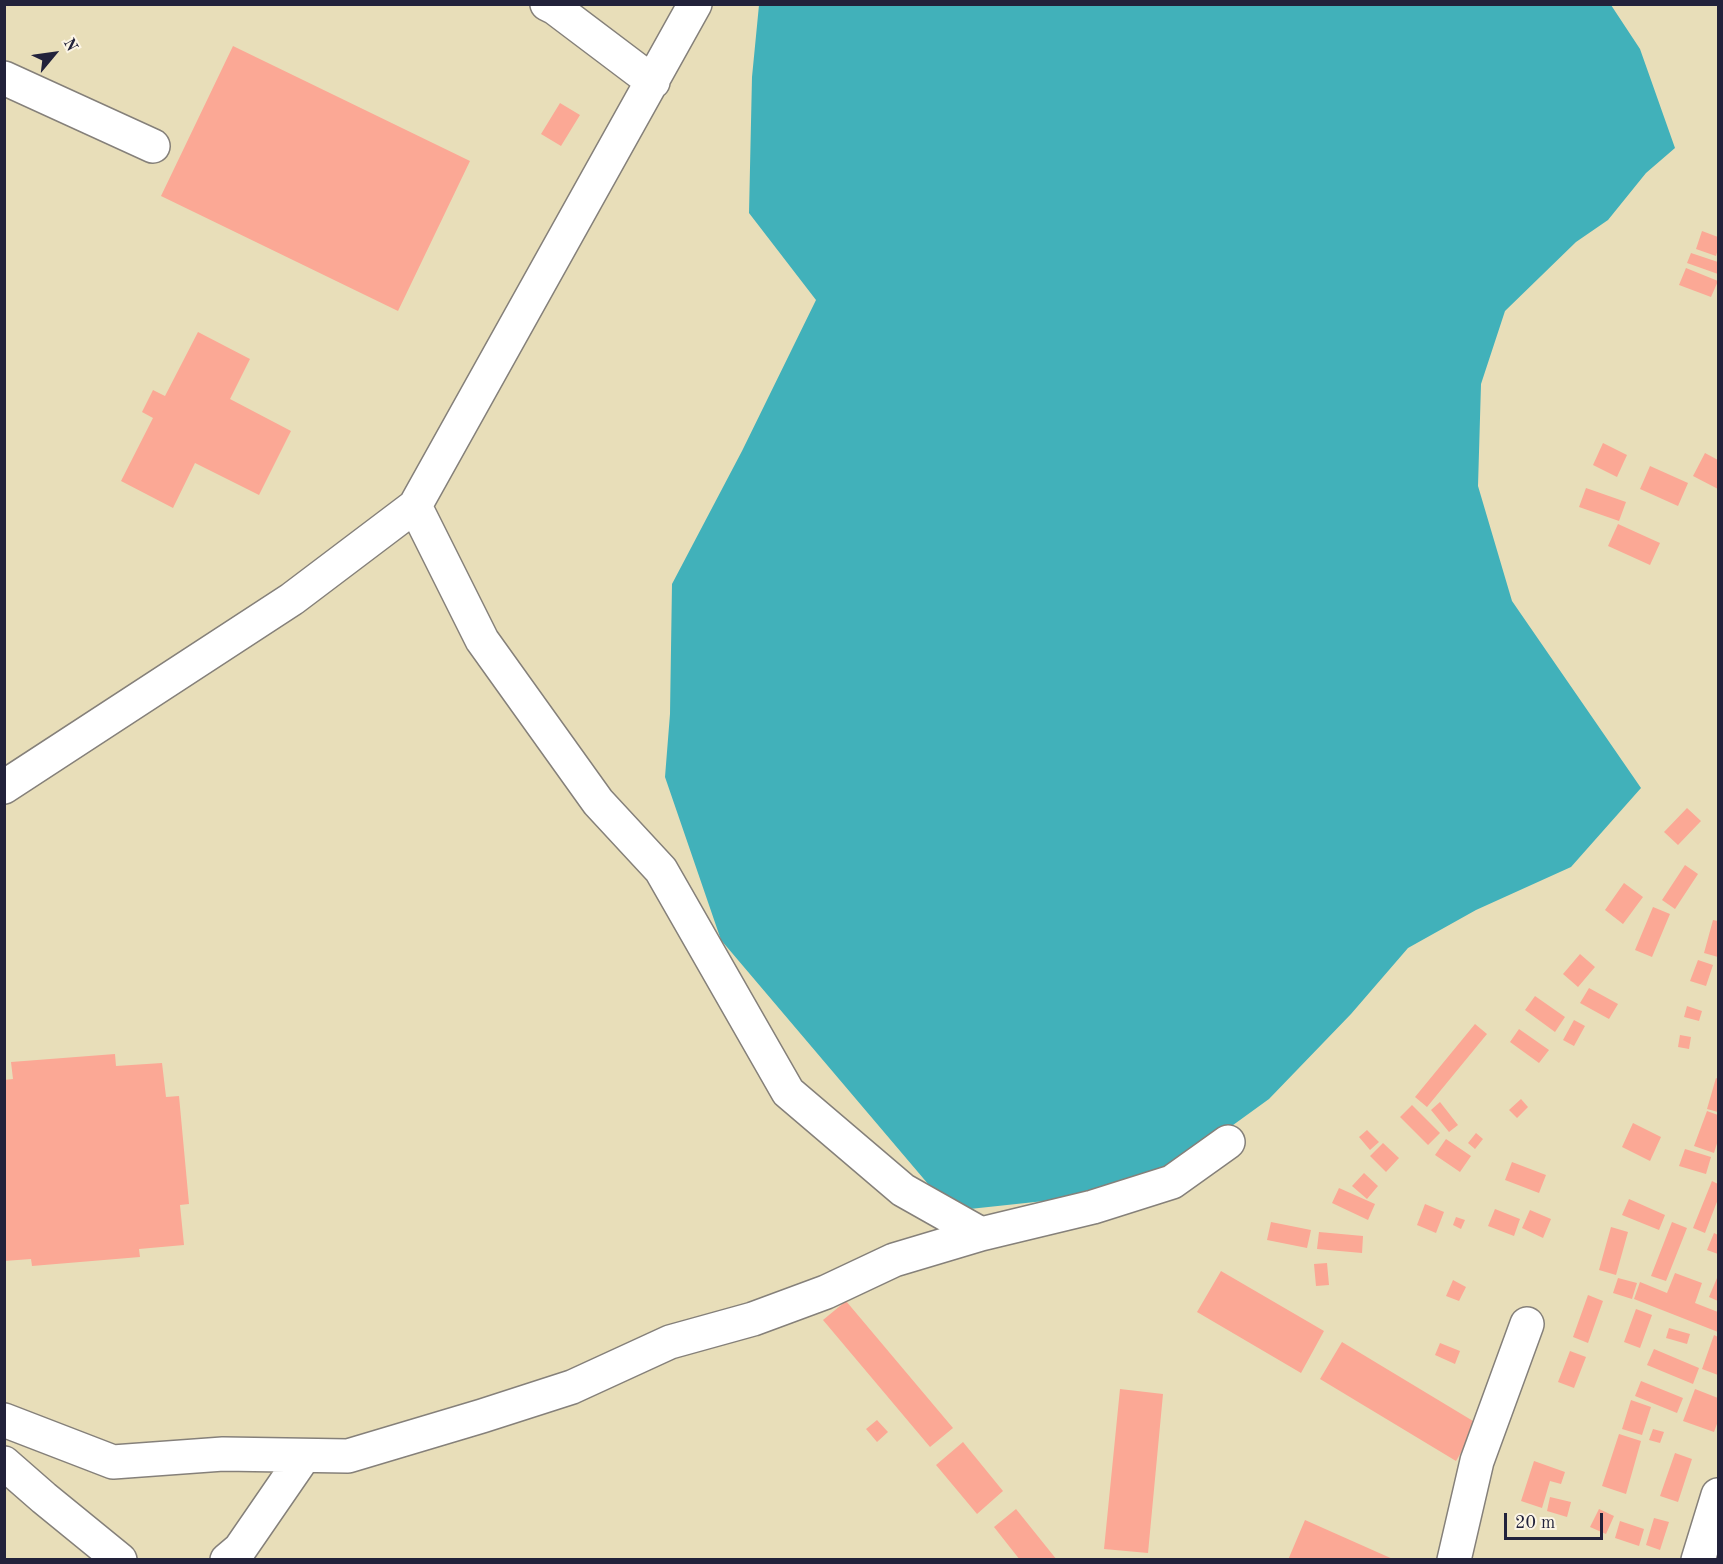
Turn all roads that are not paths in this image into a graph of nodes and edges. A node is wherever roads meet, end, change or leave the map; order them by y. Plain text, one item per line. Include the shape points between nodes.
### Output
1 (547, 4) edge
2 (695, 4) edge
3 (4, 78) edge
4 (653, 82) junction
5 (153, 146) dead end
6 (415, 506) junction
7 (4, 787) edge
8 (1227, 1142) dead end
9 (981, 1234) junction
10 (1527, 1324) dead end
11 (4, 1420) edge
12 (304, 1456) junction
13 (4, 1463) edge
14 (1719, 1495) edge
15 (120, 1560) edge
16 (227, 1560) edge
17 (1454, 1560) edge
18 (1698, 1560) edge

1 - 4 street
2 - 4 street
3 - 5 street
4 - 6 street
6 - 7 street via 292,599
6 - 9 street via 482,640 598,802 661,870 788,1092 903,1190
8 - 9 street via 1172,1182 1093,1207
9 - 12 street via 894,1260 826,1292 753,1319 670,1342 572,1387 493,1413 348,1456
10 - 17 street via 1477,1461
11 - 12 street via 113,1462 222,1454
12 - 16 street via 240,1549
13 - 15 street
14 - 18 street

